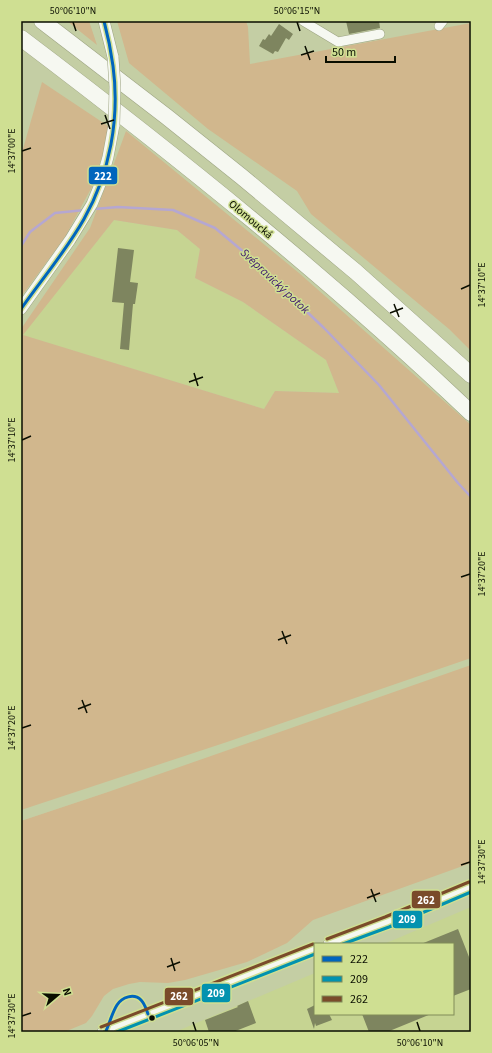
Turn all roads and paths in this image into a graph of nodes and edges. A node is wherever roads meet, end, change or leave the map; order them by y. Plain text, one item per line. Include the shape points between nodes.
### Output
1 (42, 21) edge
2 (104, 21) edge
3 (303, 21) edge
4 (380, 34) dead end
5 (21, 38) edge
6 (21, 310) edge
7 (471, 376) edge
8 (471, 413) edge
9 (471, 887) edge
10 (332, 943) edge
11 (314, 950) edge
12 (103, 1032) edge

1 - 7 highway via 242,177 356,272
2 - 6 street, bridge via 115,87 114,125 101,182 89,209 70,240
3 - 4 street via 338,42
5 - 8 highway, Olomoucká via 244,213 341,294
9 - 10 street
11 - 12 street

